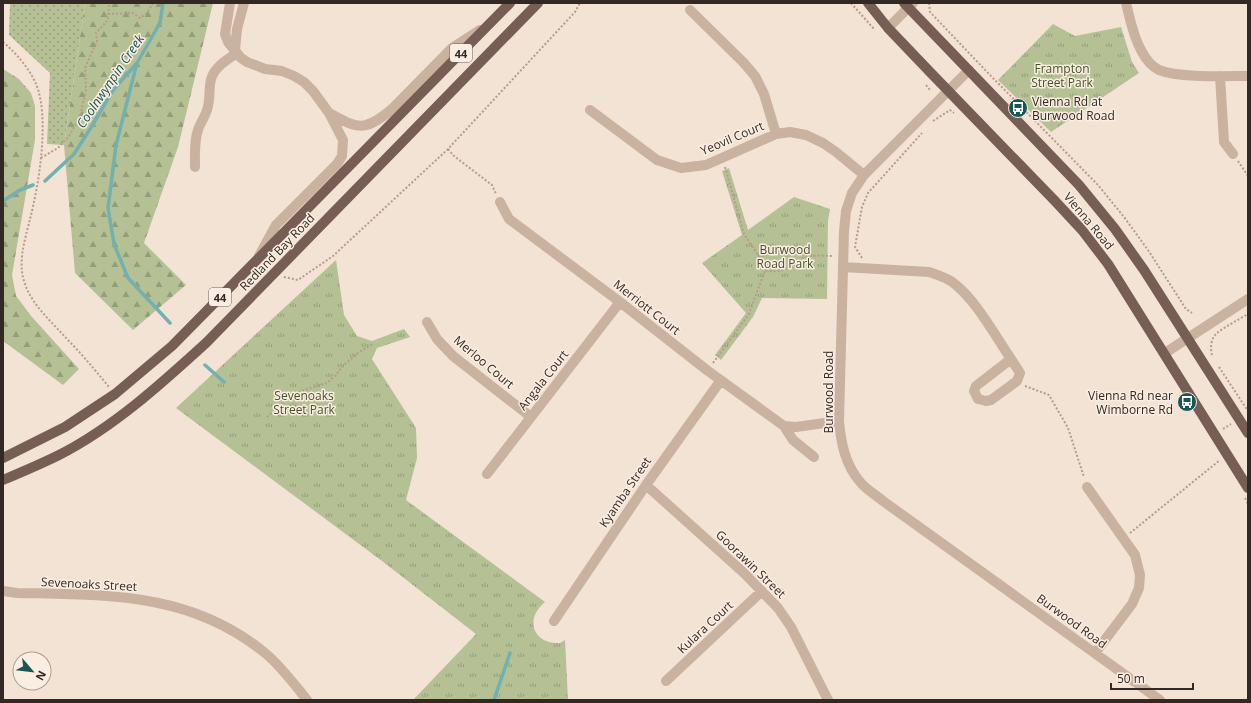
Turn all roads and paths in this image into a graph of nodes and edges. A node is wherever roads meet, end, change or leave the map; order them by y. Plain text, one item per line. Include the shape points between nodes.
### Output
1 (109, 3) edge
2 (153, 3) edge
3 (230, 3) edge
4 (244, 3) edge
5 (510, 3) edge
6 (538, 3) edge
7 (580, 3) edge
8 (868, 3) edge
9 (1126, 3) edge
10 (908, 5) edge
11 (690, 10) dead end
12 (108, 14) junction
13 (490, 24) junction
14 (888, 28) junction
15 (3, 42) edge
16 (236, 51) junction
17 (968, 70) junction
18 (1220, 76) junction
19 (1248, 76) edge
20 (947, 91) junction
21 (590, 110) dead end
22 (329, 114) junction
23 (956, 115) dead end
24 (932, 122) dead end
25 (927, 128) dead end
26 (776, 134) junction
27 (448, 149) junction
28 (1233, 154) joint
29 (41, 158) junction
30 (722, 158) junction
31 (195, 167) dead end
32 (864, 175) junction
33 (1248, 176) edge
34 (500, 202) joint
35 (844, 256) junction
36 (863, 261) dead end
37 (255, 262) junction
38 (843, 267) junction
39 (765, 270) junction
40 (273, 275) junction
41 (1248, 299) edge
42 (620, 302) junction
43 (1248, 314) edge
44 (428, 322) dead end
45 (1187, 337) junction
46 (374, 344) dead end
47 (1165, 352) junction
48 (1011, 359) junction
49 (1215, 359) dead end
50 (1219, 366) dead end
51 (708, 371) junction
52 (721, 380) junction
53 (1017, 381) junction
54 (115, 394) junction
55 (1248, 411) edge
56 (267, 417) dead end
57 (531, 417) junction
58 (1239, 419) junction
59 (839, 421) junction
60 (784, 426) junction
61 (1248, 433) edge
62 (1215, 434) junction
63 (1219, 455) dead end
64 (814, 457) dead end
65 (3, 458) edge
66 (487, 474) dead end
67 (3, 480) edge
68 (646, 485) junction
69 (1087, 487) joint
70 (1246, 493) edge
71 (1248, 504) edge
72 (1123, 539) junction
73 (3, 591) edge
74 (762, 591) junction
75 (554, 621) dead end
76 (1095, 653) junction
77 (666, 681) dead end
78 (307, 700) edge
79 (828, 700) edge
80 (1160, 700) edge

1 - 12 path
2 - 12 path via 147,13 140,18 133,13
3 - 16 street via 225,34
4 - 16 street via 237,29
5 - 13 main road, Redland Bay Road / 44
6 - 40 main road, Redland Bay Road / 44
7 - 27 path via 575,12
8 - 14 main road, Vienna Road
9 - 18 street via 1141,50 1158,69 1171,74
10 - 14 street
10 - 17 main road, Vienna Road
11 - 26 street via 755,76 764,94
12 - 29 path via 108,20 96,33 97,41 85,68 86,89 80,117 69,136 58,148
13 - 22 street via 452,48 391,110 371,124 350,125
13 - 37 main road, Redland Bay Road / 44
14 - 20 main road, Vienna Road
15 - 29 path via 13,51 37,85 42,118
16 - 22 street via 241,58 254,65 282,71 304,82
16 - 31 street via 213,74 207,111 195,143
17 - 20 street, Burwood Road
17 - 45 main road, Vienna Road via 1084,190 1144,270
18 - 19 street
18 - 28 street via 1224,142
20 - 32 street, Burwood Road
20 - 47 main road, Vienna Road via 1082,230 1108,264
21 - 30 street, Yeovil Court via 662,162 681,168 706,165
22 - 37 street via 342,140 342,156 276,225
23 - 24 path via 950,110
25 - 36 path via 868,193 862,207 855,247
26 - 30 street, Yeovil Court
26 - 32 street, Yeovil Court via 790,132 806,135 823,143
27 - 34 path via 492,184
27 - 40 path via 333,256 298,280
28 - 33 path
29 - 54 path via 23,252 22,270 25,284 31,298
30 - 39 path via 744,234 761,259
32 - 35 street, Burwood Road via 852,193 846,211
34 - 42 street, Merriott Court via 508,219
35 - 38 street, Burwood Road
35 - 39 path via 809,256 786,269 775,272
37 - 54 main road, Redland Bay Road / 44 via 172,346
38 - 48 street via 929,272 940,275 956,284 971,299
38 - 59 street, Burwood Road
39 - 51 path via 749,314
40 - 67 main road, Redland Bay Road / 44 via 207,342 115,420 60,455
41 - 45 street
42 - 51 street, Merriott Court
42 - 57 street, Angala Court
43 - 49 path via 1215,335 1210,353
44 - 57 street, Merloo Court via 437,339 453,356
45 - 47 street
45 - 58 main road, Vienna Road
46 - 56 path via 359,352 327,382 295,394
47 - 62 main road, Vienna Road
48 - 53 street via 1020,373
48 - 53 street via 976,386 975,396 981,401 991,400
50 - 55 path
51 - 52 street, Merriott Court
52 - 60 street, Merriott Court
52 - 68 street, Kyamba Street
53 - 69 path via 1049,395 1068,428
54 - 65 main road, Redland Bay Road / 44 via 65,427
57 - 66 street, Angala Court
58 - 61 main road, Vienna Road
58 - 62 path
59 - 60 street via 796,427
59 - 76 street, Burwood Road via 841,443 848,463 861,483
60 - 64 street, Merriott Court via 792,440
62 - 70 main road, Vienna Road
63 - 72 path via 1221,459
68 - 74 street, Goorawin Street
68 - 75 street, Kyamba Street
69 - 72 street
70 - 71 path
72 - 76 street via 1135,555 1140,575 1139,588 1132,604
73 - 78 street, Sevenoaks Street via 124,597 162,603 203,616 236,633 265,653
74 - 77 street, Kulara Court
74 - 79 street, Goorawin Street via 791,626
76 - 80 street, Burwood Road

